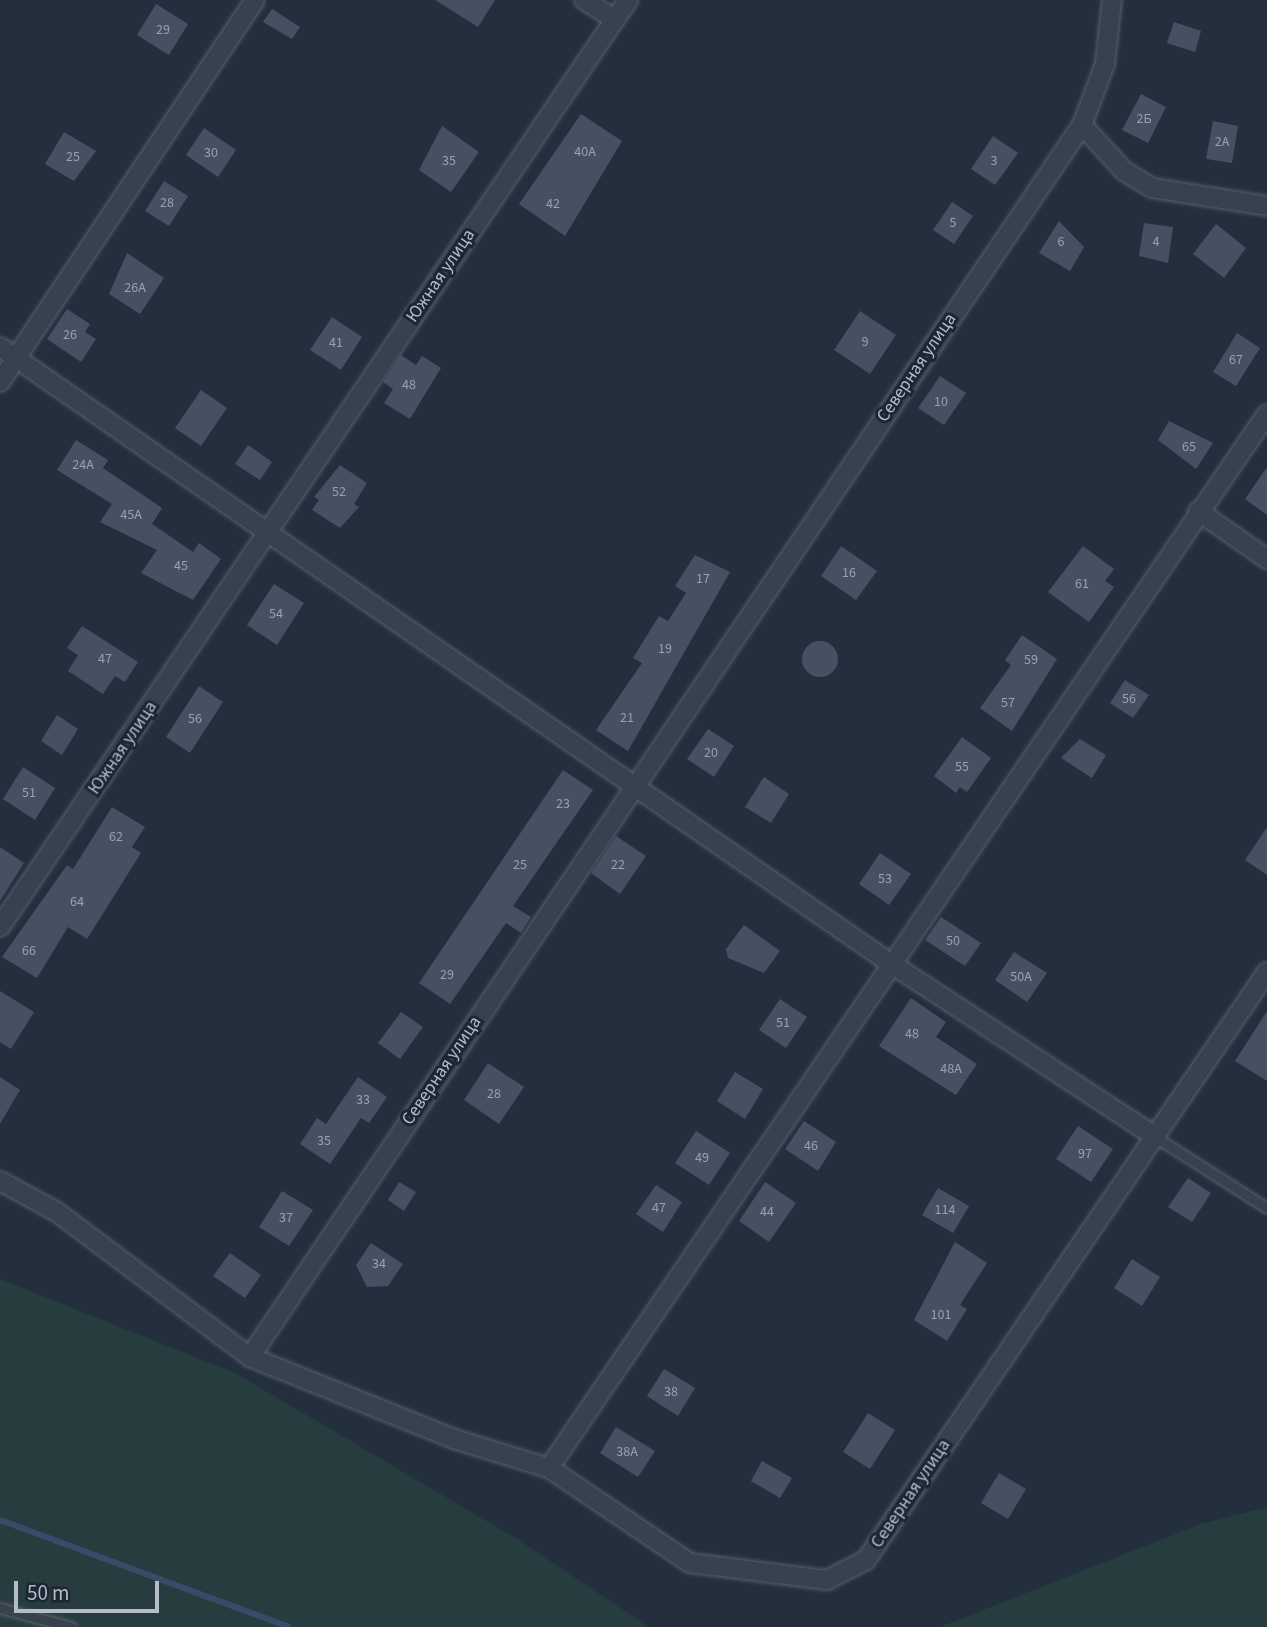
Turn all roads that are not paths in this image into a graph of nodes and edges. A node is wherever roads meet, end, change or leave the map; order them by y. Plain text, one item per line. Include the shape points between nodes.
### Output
1 (255, 0) edge
2 (584, 0) edge
3 (628, 0) edge
4 (1112, 0) edge
5 (615, 19) junction
6 (1082, 125) junction
7 (1267, 206) edge
8 (7, 352) edge
9 (0, 382) edge
10 (1267, 414) edge
11 (1198, 511) junction
12 (267, 533) junction
13 (1267, 559) edge
14 (634, 786) junction
15 (0, 926) edge
16 (890, 964) junction
17 (1267, 972) edge
18 (1157, 1138) junction
19 (0, 1181) edge
20 (1267, 1208) edge
21 (250, 1356) junction
22 (549, 1468) junction
23 (0, 1608) edge
24 (72, 1627) edge

1 - 8 street
2 - 5 street
3 - 5 street, Южная улица
4 - 6 street, Северная улица via 1105,64
5 - 12 street, Южная улица
6 - 7 street via 1124,171 1152,188
6 - 14 street, Северная улица
8 - 9 street
8 - 12 street
10 - 11 street
11 - 13 street
11 - 16 street
12 - 14 street
12 - 15 street, Южная улица
14 - 16 street
14 - 21 street, Северная улица
16 - 18 street
16 - 22 street
17 - 18 street, Северная улица
18 - 20 lane
18 - 22 street, Северная улица via 854,1571 802,1581 690,1563
19 - 21 street, Северная улица via 57,1212
21 - 22 street, Северная улица via 454,1439
23 - 24 lane

